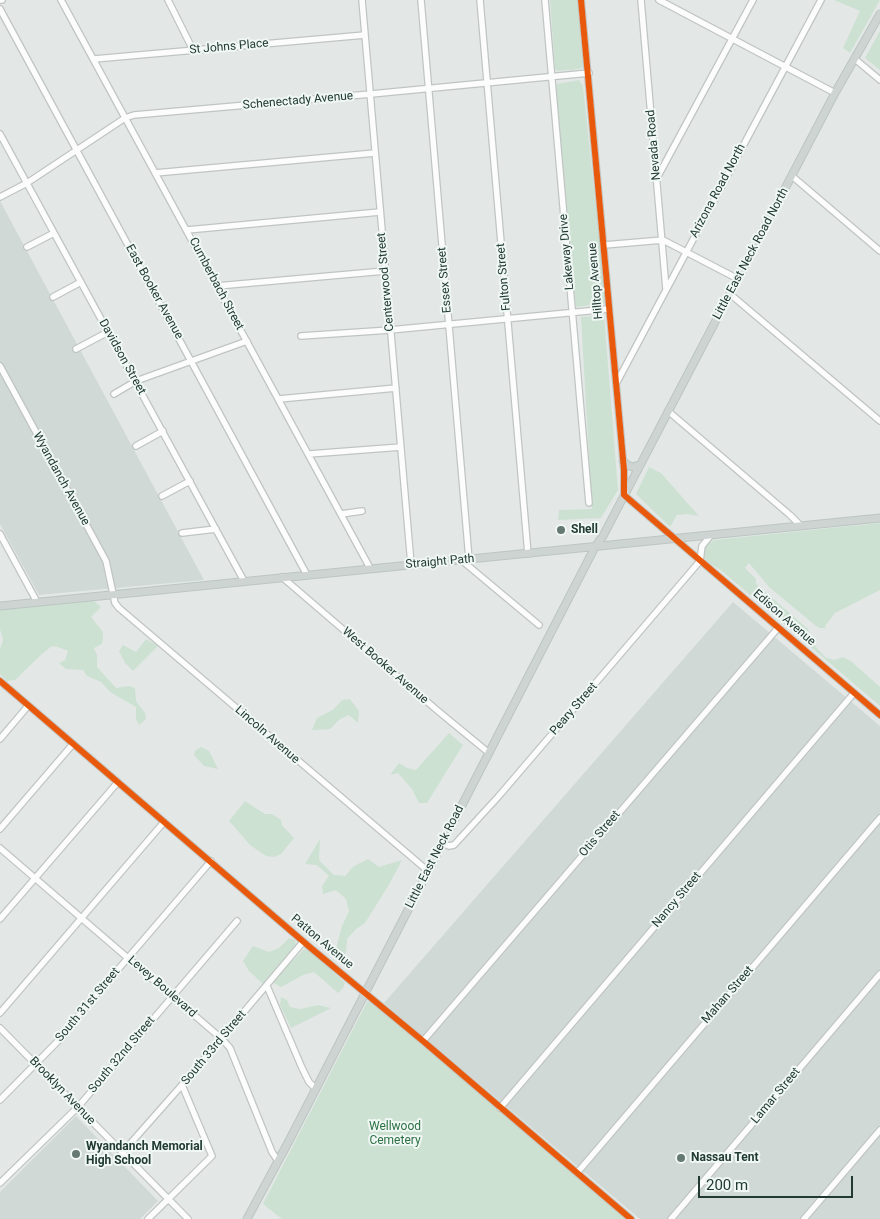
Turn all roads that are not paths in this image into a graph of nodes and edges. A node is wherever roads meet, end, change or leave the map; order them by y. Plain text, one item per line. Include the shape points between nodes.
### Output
1 (61, 0) edge
2 (168, 0) edge
3 (362, 0) edge
4 (421, 0) edge
5 (480, 0) edge
6 (545, 0) edge
7 (581, 0) edge
8 (641, 0) edge
9 (659, 0) edge
10 (753, 0) edge
11 (820, 0) edge
12 (0, 9) edge
13 (880, 14) edge
14 (365, 35) junction
15 (732, 38) junction
16 (193, 50) junction
17 (94, 59) junction
18 (855, 59) junction
19 (784, 67) junction
20 (588, 72) junction
21 (552, 77) junction
22 (880, 80) edge
23 (487, 83) junction
24 (429, 88) junction
25 (835, 93) junction
26 (371, 94) junction
27 (126, 118) junction
28 (0, 134) edge
29 (77, 151) junction
30 (375, 153) junction
31 (155, 173) junction
32 (792, 176) junction
33 (657, 178) junction
34 (27, 183) junction
35 (0, 197) edge
36 (380, 212) junction
37 (187, 230) junction
38 (54, 233) junction
39 (663, 240) junction
40 (604, 245) junction
41 (27, 248) dead end
42 (880, 251) edge
43 (686, 252) junction
44 (385, 270) junction
45 (738, 279) junction
46 (81, 282) junction
47 (217, 286) junction
48 (666, 290) junction
49 (730, 294) junction
50 (53, 297) dead end
51 (610, 309) junction
52 (572, 313) junction
53 (508, 319) junction
54 (449, 324) junction
55 (390, 330) junction
56 (108, 332) junction
57 (301, 336) dead end
58 (247, 341) junction
59 (76, 349) dead end
60 (192, 361) junction
61 (0, 366) edge
62 (136, 381) junction
63 (616, 383) junction
64 (396, 388) junction
65 (114, 394) dead end
66 (278, 399) junction
67 (668, 411) junction
68 (880, 421) edge
69 (163, 431) junction
70 (136, 446) dead end
71 (400, 447) junction
72 (309, 454) junction
73 (623, 461) junction
74 (639, 465) junction
75 (190, 481) junction
76 (624, 495) junction
77 (162, 496) dead end
78 (588, 503) dead end
79 (362, 511) dead end
80 (341, 514) junction
81 (880, 518) edge
82 (801, 526) junction
83 (216, 529) junction
84 (182, 533) dead end
85 (0, 534) edge
86 (711, 535) junction
87 (673, 539) junction
88 (595, 547) junction
89 (528, 554) junction
90 (460, 559) junction
91 (469, 559) junction
92 (700, 561) junction
93 (411, 564) junction
94 (370, 568) junction
95 (307, 575) junction
96 (282, 577) junction
97 (244, 581) junction
98 (114, 594) junction
99 (37, 602) junction
100 (0, 606) edge
101 (539, 625) dead end
102 (778, 628) junction
103 (0, 681) edge
104 (854, 693) junction
105 (28, 706) junction
106 (880, 715) edge
107 (0, 739) edge
108 (73, 744) junction
109 (489, 753) junction
110 (118, 782) junction
111 (880, 818) edge
112 (164, 822) junction
113 (0, 829) edge
114 (442, 844) junction
115 (0, 848) edge
116 (211, 861) junction
117 (428, 871) junction
118 (35, 878) junction
119 (81, 918) junction
120 (0, 919) edge
121 (237, 921) dead end
122 (303, 942) junction
123 (128, 958) junction
124 (880, 974) edge
125 (267, 986) junction
126 (365, 993) junction
127 (172, 996) junction
128 (0, 1013) edge
129 (0, 1028) edge
130 (222, 1039) junction
131 (423, 1041) junction
132 (36, 1065) junction
133 (182, 1085) junction
134 (316, 1089) junction
135 (0, 1100) edge
136 (78, 1107) junction
137 (500, 1108) junction
138 (880, 1130) edge
139 (122, 1152) junction
140 (278, 1161) junction
141 (577, 1173) junction
142 (0, 1183) edge
143 (168, 1199) junction
144 (148, 1219) edge
145 (188, 1219) edge
146 (247, 1219) edge
147 (631, 1219) edge
148 (672, 1219) edge
149 (804, 1219) edge

1 - 17 street, Cumberbach Street
2 - 16 street
3 - 14 street, Centerwood Street
4 - 24 street, Essex Street
5 - 23 street, Fulton Street
6 - 21 street, Lakeway Drive
7 - 20 street, Hilltop Avenue
8 - 33 street, Nevada Road
9 - 15 street
10 - 15 street
11 - 19 street, Arizona Road North
12 - 29 street, East Booker Avenue
13 - 18 main road, Little East Neck Road North
14 - 16 street, St Johns Place
14 - 26 street, Centerwood Street
15 - 19 street
15 - 33 street
16 - 17 street, St Johns Place
17 - 27 street, Cumberbach Street
18 - 22 street
18 - 25 main road, Little East Neck Road North
19 - 25 street
19 - 43 street, Arizona Road North
20 - 21 street, Schenectady Avenue
20 - 40 street, Hilltop Avenue
21 - 23 street, Schenectady Avenue
21 - 52 street, Lakeway Drive
23 - 24 street, Schenectady Avenue
23 - 53 street, Fulton Street
24 - 26 street, Schenectady Avenue
24 - 54 street, Essex Street
25 - 32 main road, Little East Neck Road North
26 - 27 street, Schenectady Avenue
26 - 30 street, Centerwood Street
27 - 29 street, Schenectady Avenue
27 - 31 street, Cumberbach Street
28 - 34 street, Davidson Street
29 - 34 street, Schenectady Avenue
29 - 60 street, East Booker Avenue
30 - 31 street
30 - 36 street, Centerwood Street
31 - 37 street, Cumberbach Street
32 - 42 street
32 - 45 main road, Little East Neck Road North
33 - 39 street, Nevada Road
34 - 35 street, Schenectady Avenue
34 - 38 street, Davidson Street
36 - 37 street
36 - 44 street, Centerwood Street
37 - 47 street, Cumberbach Street
38 - 41 street
38 - 46 street, Davidson Street
39 - 40 street
39 - 43 street
39 - 48 street, Nevada Road
40 - 51 street, Hilltop Avenue
43 - 45 street
43 - 48 street, Arizona Road North
44 - 47 street
44 - 55 street, Centerwood Street
45 - 49 main road, Little East Neck Road North
46 - 50 street
46 - 56 street, Davidson Street
47 - 58 street, Cumberbach Street
48 - 63 street, Arizona Road North
49 - 67 main road, Little East Neck Road North
49 - 68 street
51 - 52 street
51 - 63 street, Hilltop Avenue
52 - 53 street
52 - 78 street, Lakeway Drive
53 - 54 street
53 - 89 street, Fulton Street
54 - 55 street
54 - 91 street, Essex Street
55 - 57 street
55 - 64 street, Centerwood Street
56 - 59 street
56 - 62 street, Davidson Street
58 - 60 street
58 - 66 street, Cumberbach Street
60 - 62 street
60 - 95 street, East Booker Avenue
61 - 98 street, Wyandanch Avenue via 106,561
62 - 65 street
62 - 69 street, Davidson Street
63 - 73 street, Hilltop Avenue
64 - 66 street
64 - 71 street, Centerwood Street
66 - 72 street, Cumberbach Street
67 - 74 main road, Little East Neck Road North
67 - 82 street
69 - 70 street
69 - 75 street, Davidson Street
71 - 72 street
71 - 93 street, Centerwood Street
72 - 80 street, Cumberbach Street
73 - 74 main road via 633,467
73 - 76 street, Hilltop Avenue
74 - 76 main road, Little East Neck Road North
75 - 77 street
75 - 83 street, Davidson Street
76 - 87 street
76 - 88 main road, Little East Neck Road
79 - 80 street
80 - 94 street, Cumberbach Street
81 - 82 main road, Straight Path
82 - 86 main road, Straight Path
83 - 84 street
83 - 97 street, Davidson Street
85 - 99 street
86 - 87 main road, Straight Path
86 - 92 street via 702,546
87 - 88 main road, Straight Path
87 - 92 street, Edison Avenue
88 - 89 main road, Straight Path
88 - 109 main road, Little East Neck Road
89 - 91 main road, Straight Path
90 - 91 main road, Straight Path
90 - 93 main road, Straight Path
90 - 101 street
92 - 102 street, Edison Avenue
92 - 114 street, Peary Street via 460,840 451,846
93 - 94 main road, Straight Path
94 - 95 main road, Straight Path
95 - 96 main road, Straight Path
96 - 97 main road, Straight Path
96 - 109 street, West Booker Avenue
97 - 98 main road, Straight Path
98 - 99 main road, Straight Path
98 - 117 street, Lincoln Avenue via 119,608
99 - 100 main road, Straight Path
102 - 104 street, Edison Avenue
102 - 131 street, Otis Street
103 - 105 street, Patton Avenue
104 - 106 street, Edison Avenue
104 - 137 street, Nancy Street
105 - 107 street
105 - 108 street, Patton Avenue
108 - 110 street, Patton Avenue
108 - 113 street
109 - 114 main road, Little East Neck Road
110 - 112 street, Patton Avenue
110 - 118 street
111 - 141 street, Mahan Street
112 - 116 street, Patton Avenue
112 - 119 street
114 - 117 main road, Little East Neck Road
115 - 118 street, Levey Boulevard
116 - 122 street, Patton Avenue
116 - 123 street, South 31st Street
117 - 126 main road, Little East Neck Road
118 - 119 street, Levey Boulevard
118 - 120 street
119 - 123 street, Levey Boulevard
119 - 128 street
121 - 127 street, South 32nd Street
122 - 125 street, South 33rd Street
122 - 126 street, Patton Avenue
123 - 127 street, Levey Boulevard
123 - 132 street, South 31st Street
124 - 148 street, Lamar Street
125 - 130 street, South 33rd Street
125 - 134 street via 302,1068
126 - 131 street, Patton Avenue
126 - 134 main road, Little East Neck Road
127 - 130 street, Levey Boulevard
127 - 136 street, South 32nd Street
129 - 132 street, Brooklyn Avenue
130 - 133 street, South 33rd Street
130 - 140 street, Levey Boulevard via 230,1048
131 - 137 street, Patton Avenue
132 - 135 street, South 31st Street
132 - 136 street, Brooklyn Avenue
133 - 139 street, South 33rd Street
133 - 143 street via 212,1156
134 - 140 main road, Little East Neck Road
136 - 139 street, Brooklyn Avenue
136 - 142 street, South 32nd Street
137 - 141 street, Patton Avenue
138 - 149 street
139 - 143 street, Brooklyn Avenue
140 - 146 main road, Little East Neck Road
141 - 147 street, Patton Avenue
143 - 144 street
143 - 145 street, Brooklyn Avenue

